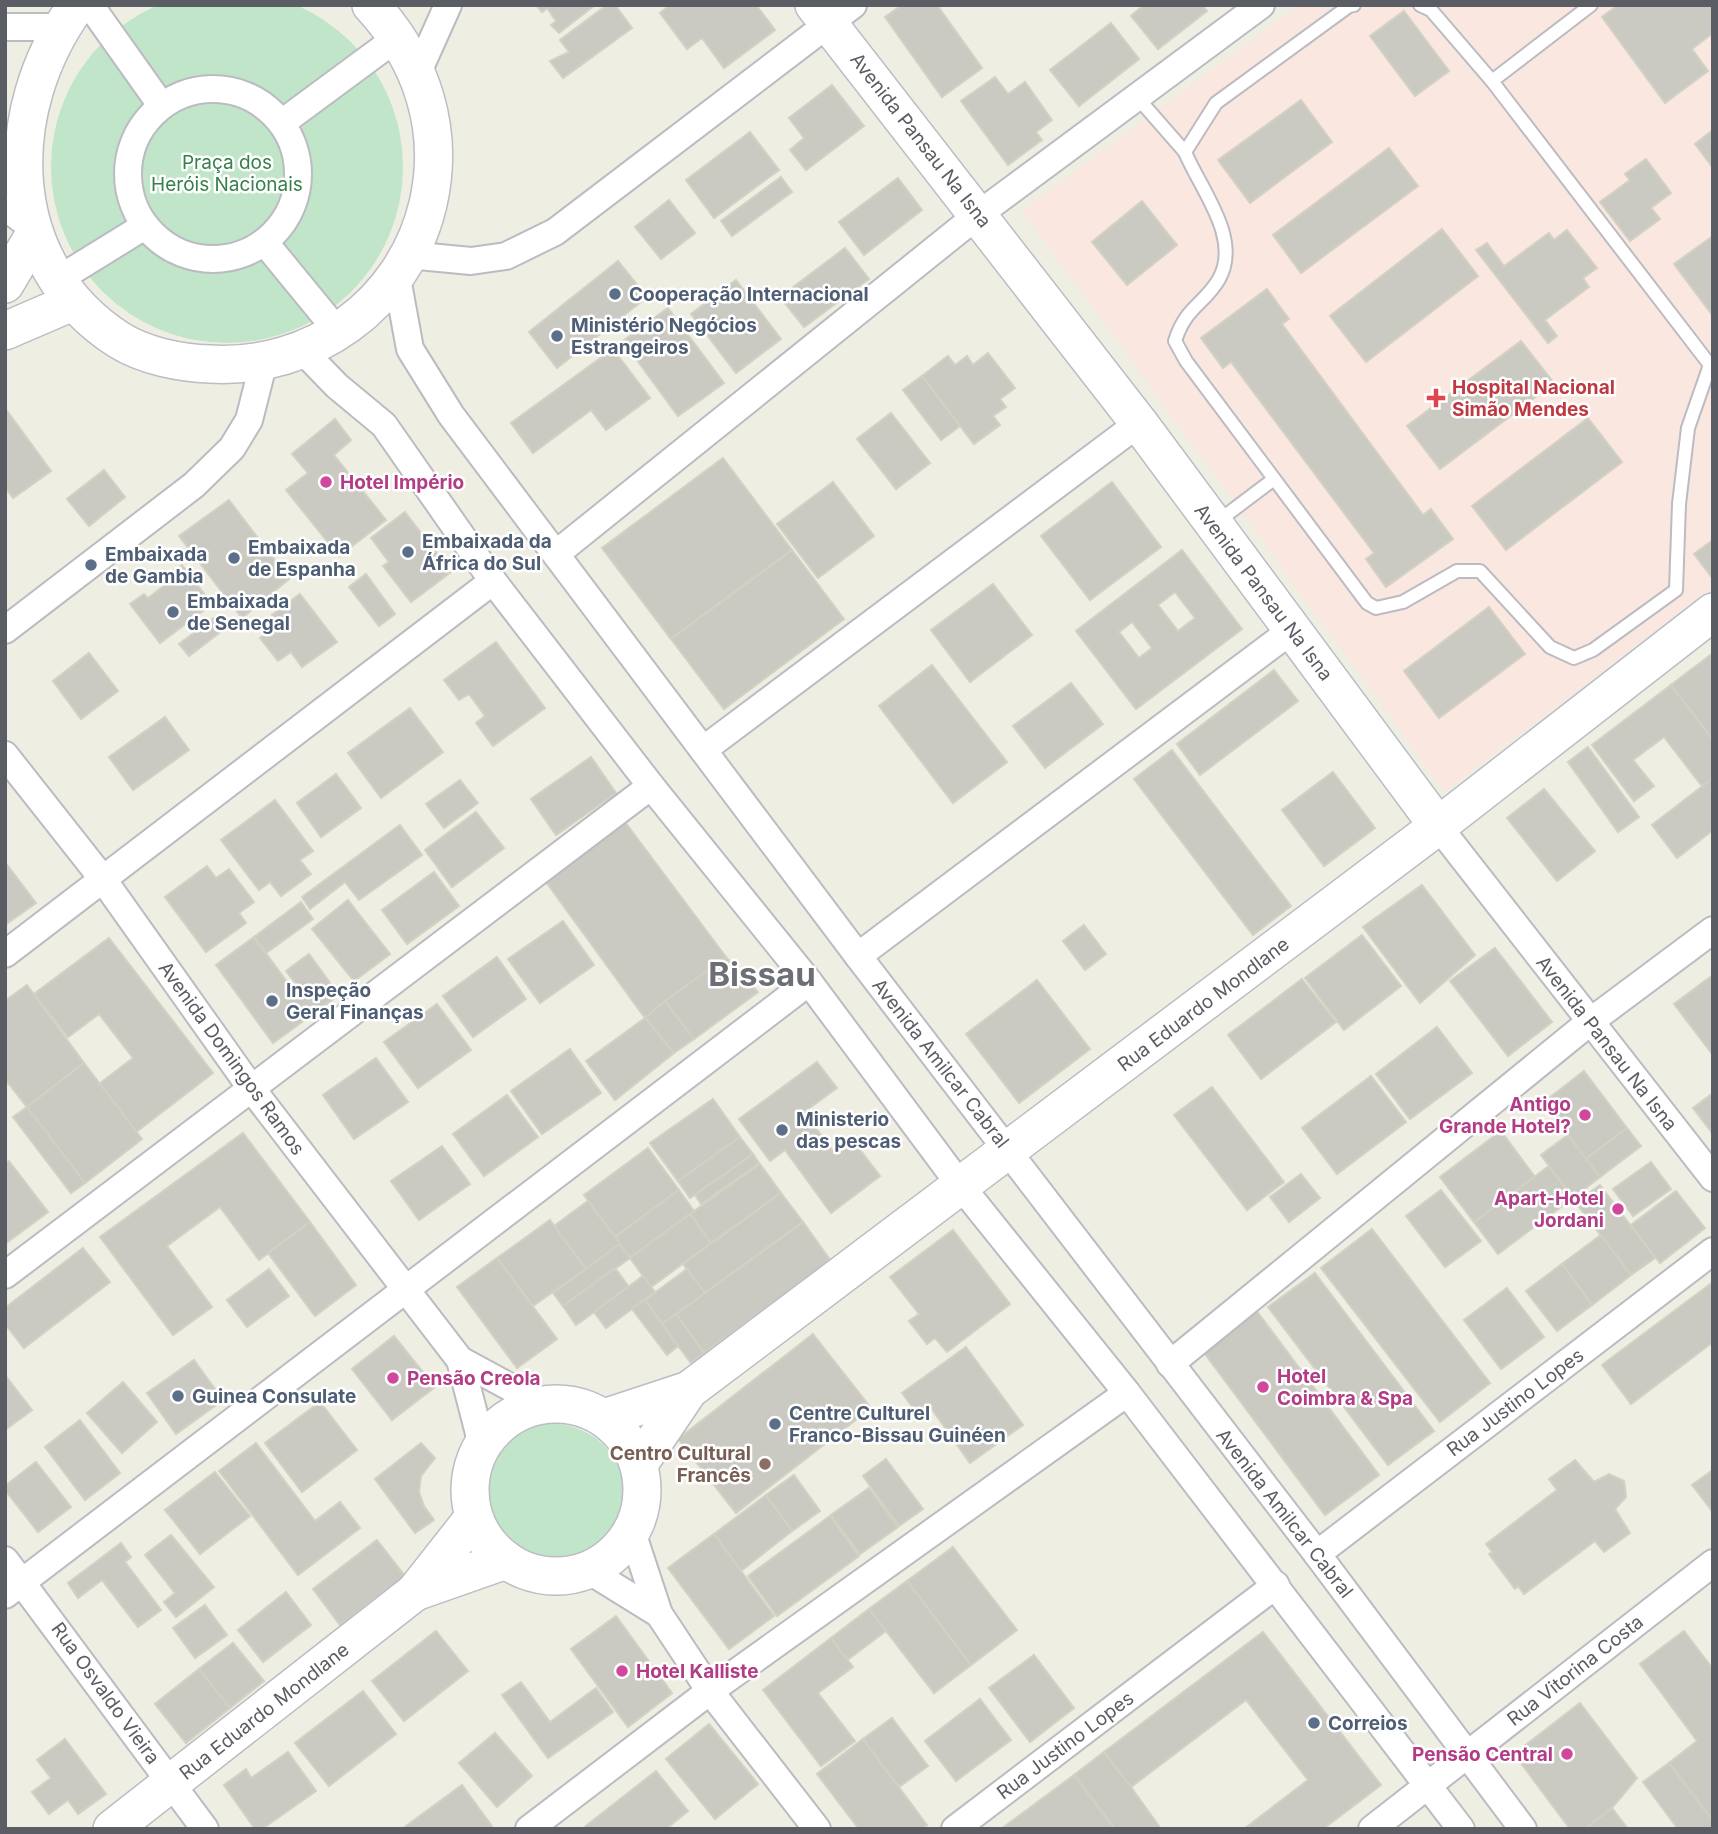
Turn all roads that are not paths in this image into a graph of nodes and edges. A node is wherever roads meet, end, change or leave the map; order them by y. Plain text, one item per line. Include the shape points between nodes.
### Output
1 (90, 5) edge
2 (371, 5) edge
3 (448, 5) edge
4 (1261, 5) edge
5 (1354, 5) edge
6 (1420, 5) edge
7 (1591, 5) edge
8 (833, 11) edge
9 (66, 16) edge
10 (5, 27) edge
11 (398, 37) junction
12 (418, 72) junction
13 (1492, 81) junction
14 (1136, 96) junction
15 (161, 105) junction
16 (284, 122) junction
17 (1185, 152) junction
18 (979, 214) junction
19 (19, 223) edge
20 (143, 227) junction
21 (266, 244) junction
22 (402, 267) junction
23 (5, 284) edge
24 (62, 293) junction
25 (5, 331) edge
26 (339, 333) junction
27 (303, 351) junction
28 (264, 361) junction
29 (1711, 364) edge
30 (1139, 423) junction
31 (1274, 479) junction
32 (1214, 524) junction
33 (557, 553) junction
34 (493, 581) junction
35 (1713, 612) edge
36 (5, 630) edge
37 (1292, 630) junction
38 (703, 750) junction
39 (5, 755) edge
40 (651, 786) junction
41 (1438, 826) junction
42 (102, 878) junction
43 (1713, 930) edge
44 (5, 954) edge
45 (858, 957) junction
46 (809, 982) junction
47 (1591, 1021) junction
48 (251, 1088) junction
49 (1009, 1151) junction
50 (1713, 1178) edge
51 (960, 1185) junction
52 (1713, 1251) edge
53 (5, 1275) edge
54 (408, 1290) junction
55 (460, 1360) junction
56 (1170, 1364) junction
57 (689, 1390) junction
58 (1127, 1393) junction
59 (543, 1405) junction
60 (604, 1418) junction
61 (482, 1445) junction
62 (639, 1464) junction
63 (474, 1517) junction
64 (632, 1532) junction
65 (1317, 1553) junction
66 (5, 1560) edge
67 (506, 1560) junction
68 (1713, 1563) edge
69 (588, 1570) junction
70 (1276, 1585) junction
71 (14, 1588) edge
72 (415, 1592) junction
73 (659, 1614) junction
74 (710, 1691) junction
75 (1468, 1754) junction
76 (173, 1783) junction
77 (1428, 1786) junction
78 (112, 1829) edge
79 (205, 1829) edge
80 (529, 1829) edge
81 (817, 1829) edge
82 (955, 1829) edge
83 (1371, 1829) edge
84 (1461, 1829) edge
85 (1523, 1829) edge

1 - 15 street
2 - 11 street
3 - 12 street
4 - 14 street
5 - 17 lane via 1216,103
6 - 13 lane via 1431,10
7 - 13 lane
8 - 18 street, Avenida Pansau Na Isna
8 - 22 street via 555,232 506,256
9 - 10 street
9 - 19 street via 30,70 14,119 11,170
11 - 12 street
11 - 16 street
12 - 22 street via 433,124 434,177 422,230
13 - 29 lane
14 - 17 lane
14 - 18 street
15 - 16 street via 203,88 248,94
15 - 20 street via 132,140 126,185
16 - 21 street via 300,164 294,209
17 - 31 lane via 1223,227 1226,247 1220,279 1181,320 1175,341
18 - 30 street, Avenida Pansau Na Isna
18 - 33 street
19 - 23 street
19 - 24 street
20 - 21 street via 178,255 224,261
20 - 24 street
21 - 26 street
22 - 26 street via 370,308
22 - 33 street, Avenida Amilcar Cabral via 410,349 451,415
24 - 25 street
24 - 28 street via 120,341 179,362 242,366
26 - 27 street
27 - 28 street
27 - 34 street via 384,425
28 - 36 street via 249,420 232,448 194,485
29 - 31 lane via 1688,428 1676,590 1593,650 1574,658 1550,647 1480,572 1457,572 1403,602 1376,608 1367,603
30 - 32 street, Avenida Pansau Na Isna
30 - 38 street
31 - 32 lane
32 - 37 street, Avenida Pansau Na Isna
33 - 38 street, Avenida Amilcar Cabral
34 - 40 street
34 - 42 street
35 - 41 street, Rua Eduardo Mondlane
37 - 41 street, Avenida Pansau Na Isna
37 - 45 street
38 - 45 street, Avenida Amilcar Cabral
39 - 42 street, Avenida Domingos Ramos
40 - 46 street
40 - 48 street
41 - 47 street, Avenida Pansau Na Isna
41 - 49 street, Rua Eduardo Mondlane
42 - 44 street
42 - 48 street, Avenida Domingos Ramos
43 - 47 street
45 - 49 street, Avenida Amilcar Cabral
46 - 51 street
46 - 54 street
47 - 50 street, Avenida Pansau Na Isna
47 - 56 street
48 - 53 street
48 - 54 street, Avenida Domingos Ramos
49 - 51 street, Rua Eduardo Mondlane
49 - 56 street, Avenida Amilcar Cabral
51 - 57 street, Rua Eduardo Mondlane
51 - 58 street
52 - 65 street, Rua Justino Lopes
54 - 55 street, Avenida Domingos Ramos
54 - 71 street
55 - 59 street, Avenida Domingos Ramos
55 - 61 street, Avenida Domingos Ramos
56 - 65 street, Avenida Amilcar Cabral
57 - 60 street, Rua Eduardo Mondlane
57 - 62 street, Rua Eduardo Mondlane
58 - 70 street
58 - 74 street
59 - 60 street via 564,1404
59 - 61 street via 517,1413
60 - 62 street via 622,1434
61 - 63 street via 471,1480
62 - 64 street via 642,1499
63 - 67 street via 484,1537
63 - 72 street, Rua Eduardo Mondlane
64 - 69 street via 610,1558
64 - 73 street
65 - 75 street, Avenida Amilcar Cabral
66 - 71 street, Rua Osvaldo Vieira
67 - 69 street via 545,1575
67 - 72 street, Rua Eduardo Mondlane
68 - 75 street, Rua Vitorina Costa
69 - 73 street
70 - 77 street
70 - 82 street, Rua Justino Lopes
71 - 76 street, Rua Osvaldo Vieira
72 - 76 street, Rua Eduardo Mondlane
73 - 74 street
74 - 80 street
74 - 81 street
75 - 77 street, Rua Vitorina Costa
75 - 85 street, Avenida Amilcar Cabral
76 - 78 street, Rua Eduardo Mondlane
76 - 79 street, Rua Osvaldo Vieira
77 - 83 street, Rua Vitorina Costa
77 - 84 street

